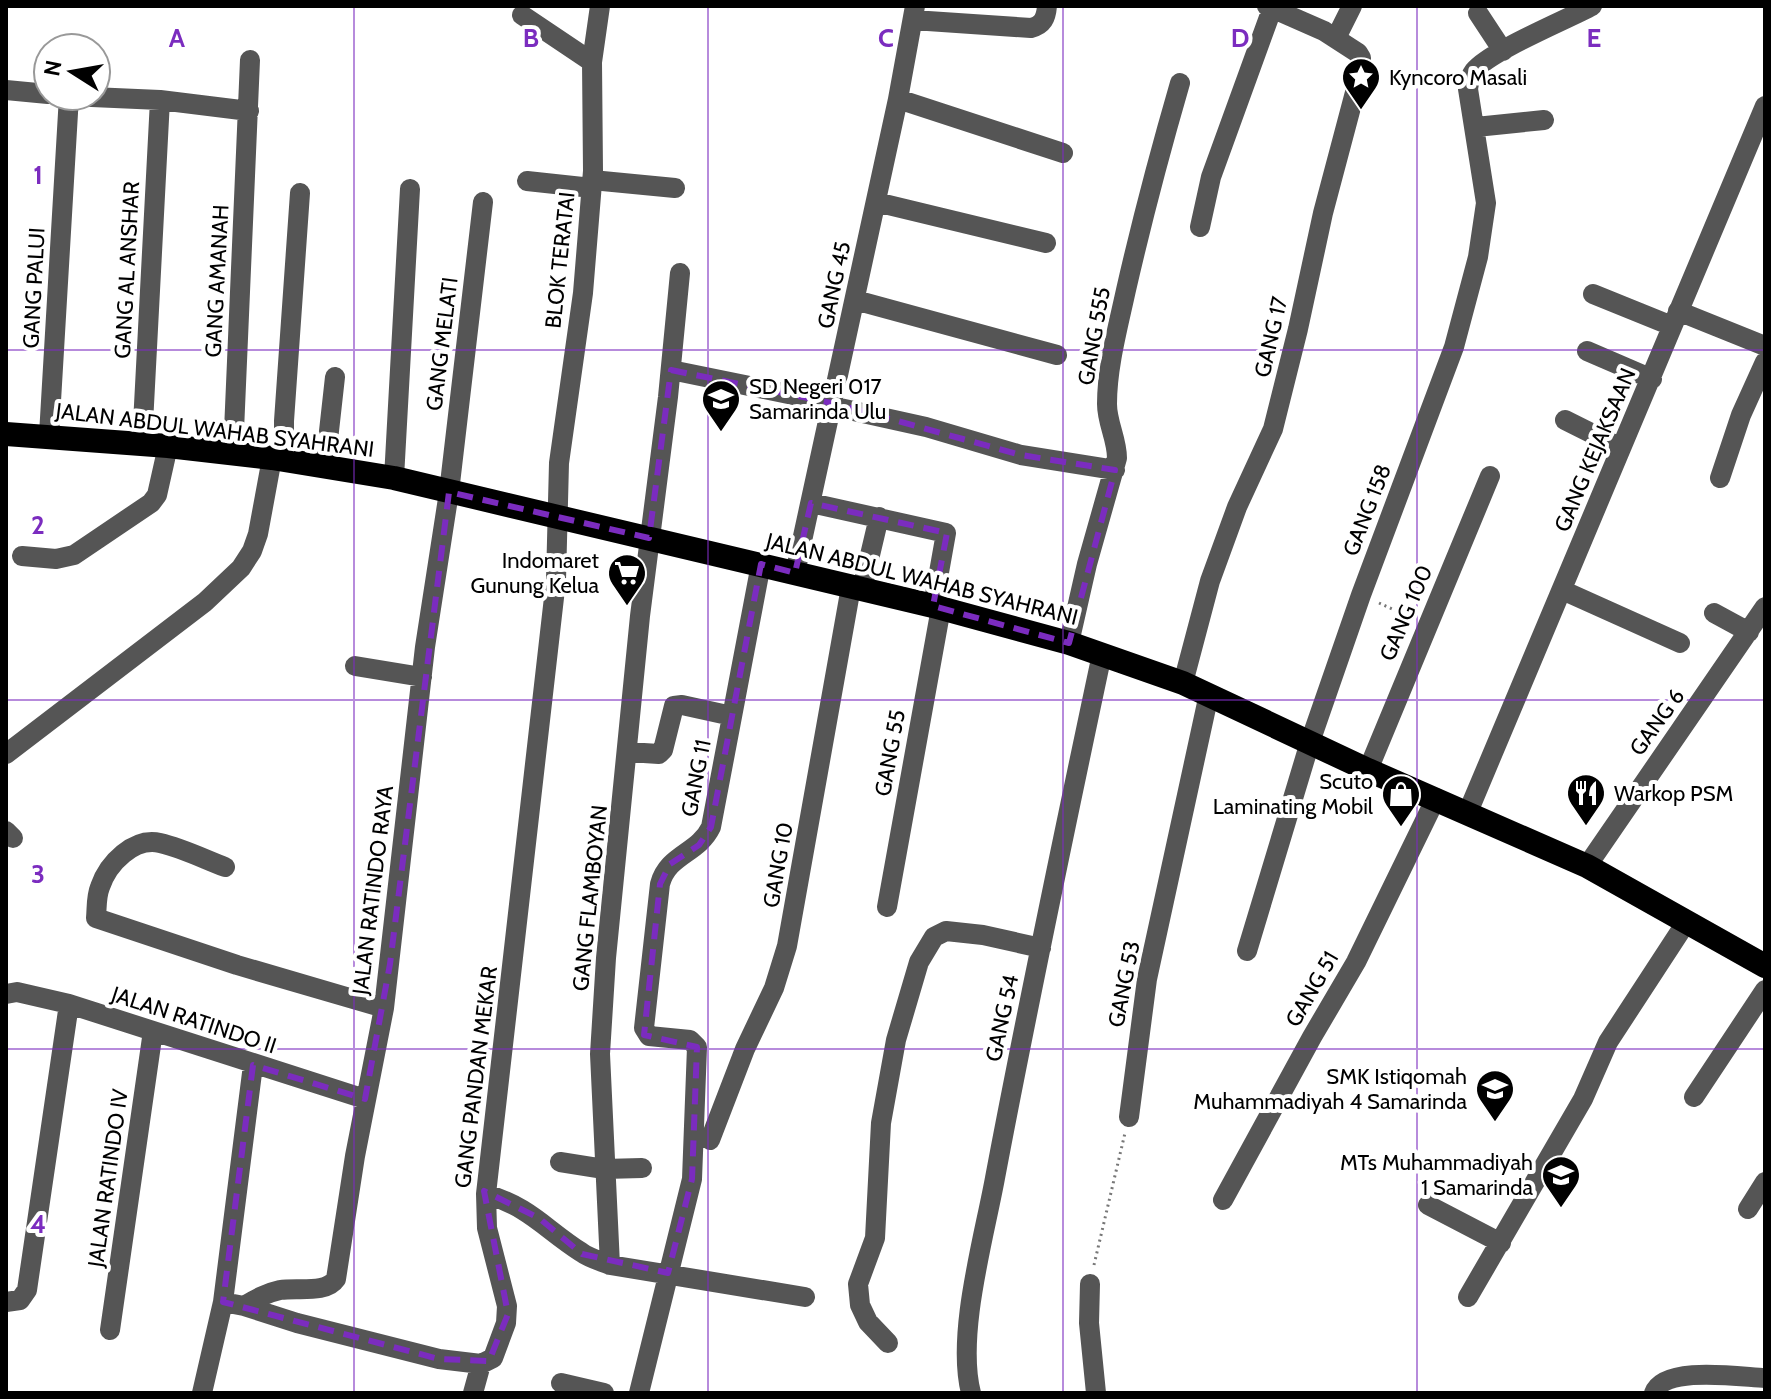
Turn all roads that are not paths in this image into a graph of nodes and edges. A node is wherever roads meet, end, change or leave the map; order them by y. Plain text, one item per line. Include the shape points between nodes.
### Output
1 (600, 6) edge
2 (1047, 6) edge
3 (1352, 6) edge
4 (1592, 6) edge
5 (1270, 7) edge
6 (910, 11) edge
7 (1478, 13) dead end
8 (522, 15) dead end
9 (1336, 38) junction
10 (1503, 51) junction
11 (250, 60) dead end
12 (592, 62) junction
13 (1180, 83) dead end
14 (6, 90) edge
15 (32, 92) edge
16 (112, 98) edge
17 (898, 99) junction
18 (160, 100) junction
19 (1765, 106) edge
20 (249, 111) junction
21 (68, 112) edge
22 (1544, 120) dead end
23 (1476, 127) junction
24 (1760, 137) edge
25 (1063, 153) dead end
26 (527, 181) dead end
27 (592, 184) junction
28 (675, 188) dead end
29 (410, 189) dead end
30 (300, 193) dead end
31 (483, 202) dead end
32 (876, 202) junction
33 (1200, 227) dead end
34 (1046, 243) dead end
35 (680, 273) dead end
36 (1593, 294) dead end
37 (855, 300) junction
38 (1675, 319) junction
39 (1765, 346) edge
40 (1587, 351) dead end
41 (1057, 355) dead end
42 (1765, 362) edge
43 (671, 370) junction
44 (335, 377) dead end
45 (1652, 379) junction
46 (831, 405) junction
47 (1565, 420) dead end
48 (6, 434) edge
49 (49, 435) junction
50 (142, 443) junction
51 (168, 446) junction
52 (1621, 448) junction
53 (233, 454) junction
54 (278, 459) junction
55 (325, 467) junction
56 (1115, 470) junction
57 (1490, 476) dead end
58 (394, 478) junction
59 (1720, 478) dead end
60 (449, 492) junction
61 (811, 503) junction
62 (879, 517) junction
63 (560, 519) junction
64 (649, 538) junction
65 (22, 556) dead end
66 (761, 564) junction
67 (795, 573) junction
68 (856, 588) junction
69 (1562, 590) junction
70 (937, 607) junction
71 (1765, 607) edge
72 (1714, 613) dead end
73 (1749, 632) junction
74 (1069, 643) junction
75 (1680, 643) dead end
76 (1102, 654) junction
77 (355, 666) dead end
78 (422, 677) junction
79 (1183, 683) junction
80 (1209, 694) junction
81 (732, 716) junction
82 (1310, 742) junction
83 (628, 752) junction
84 (6, 754) edge
85 (1368, 770) junction
86 (1436, 798) junction
87 (1468, 812) junction
88 (1587, 866) junction
89 (225, 867) dead end
90 (887, 907) dead end
91 (1687, 921) junction
92 (1041, 948) junction
93 (1247, 951) dead end
94 (1762, 959) edge
95 (1765, 990) edge
96 (6, 994) edge
97 (69, 1004) junction
98 (384, 1008) junction
99 (153, 1031) junction
100 (253, 1065) junction
101 (1694, 1097) dead end
102 (365, 1099) junction
103 (1129, 1117) road end
104 (710, 1140) dead end
105 (560, 1162) dead end
106 (642, 1168) dead end
107 (604, 1169) junction
108 (1765, 1182) edge
109 (486, 1194) junction
110 (1223, 1200) dead end
111 (1428, 1205) dead end
112 (1748, 1209) dead end
113 (1501, 1243) junction
114 (610, 1265) junction
115 (668, 1273) junction
116 (1090, 1284) road end
117 (805, 1297) dead end
118 (1468, 1297) dead end
119 (6, 1302) edge
120 (234, 1304) junction
121 (110, 1330) dead end
122 (888, 1343) dead end
123 (481, 1364) junction
124 (1762, 1381) edge
125 (561, 1383) dead end
126 (202, 1393) edge
127 (473, 1393) edge
128 (604, 1393) edge
129 (639, 1393) edge
130 (971, 1393) edge
131 (1096, 1393) edge
132 (1654, 1393) edge

1 - 12 street, BLOK TERATAI
2 - 6 street via 1040,26 1031,28
3 - 9 street
4 - 10 street
5 - 9 street
5 - 33 street via 1211,177
6 - 17 street, GANG 45
7 - 10 street
8 - 12 street
9 - 79 street, GANG 17 via 1361,58 1358,81 1273,429 1210,581
10 - 23 street, GANG 158 via 1475,69 1470,79
11 - 20 street, GANG AMANAH
12 - 27 street, BLOK TERATAI
13 - 56 street, GANG 555 via 1149,188 1116,335 1107,401 1117,441
14 - 15 street
16 - 18 street
17 - 25 street
17 - 32 street, GANG 45
18 - 20 street
18 - 50 street, GANG AL ANSHAR
19 - 24 street, GANG KEJAKSAAN
20 - 53 street, GANG AMANAH
21 - 49 street, GANG PALUI
22 - 23 street
23 - 82 street, GANG 158 via 1486,203 1454,347
24 - 38 street, GANG KEJAKSAAN
26 - 27 street
27 - 28 street
27 - 63 street, BLOK TERATAI via 559,463
29 - 58 street
30 - 54 street
31 - 60 street, GANG MELATI
32 - 34 street
32 - 37 street, GANG 45
35 - 43 street, GANG FLAMBOYAN
36 - 38 street
37 - 41 street
37 - 46 street, GANG 45
38 - 39 street
38 - 45 street, GANG KEJAKSAAN
40 - 45 street
42 - 59 street
43 - 46 street
43 - 64 street, GANG FLAMBOYAN
44 - 55 street
45 - 52 street, GANG KEJAKSAAN
46 - 56 street via 1021,455
46 - 61 street, GANG 45
47 - 52 street
48 - 49 highway, JALAN ABDUL WAHAB SYAHRANI
49 - 50 highway, JALAN ABDUL WAHAB SYAHRANI
50 - 51 highway, JALAN ABDUL WAHAB SYAHRANI
51 - 53 highway, JALAN ABDUL WAHAB SYAHRANI
51 - 65 street via 151,503 74,555
52 - 69 street, GANG KEJAKSAAN
53 - 54 highway, JALAN ABDUL WAHAB SYAHRANI
54 - 55 highway, JALAN ABDUL WAHAB SYAHRANI
54 - 84 street via 258,534 241,568 205,602
55 - 58 highway, JALAN ABDUL WAHAB SYAHRANI
56 - 74 street, GANG 555
57 - 85 street, GANG 100
58 - 60 highway, JALAN ABDUL WAHAB SYAHRANI
60 - 63 highway, JALAN ABDUL WAHAB SYAHRANI
60 - 78 street, JALAN RATINDO RAYA
61 - 62 street
61 - 67 street, GANG 45
62 - 68 street, GANG 10
62 - 70 street, GANG 55 via 946,534
63 - 64 highway, JALAN ABDUL WAHAB SYAHRANI
63 - 109 street, GANG PANDAN MEKAR
64 - 66 highway, JALAN ABDUL WAHAB SYAHRANI
64 - 83 street, GANG FLAMBOYAN
66 - 67 highway, JALAN ABDUL WAHAB SYAHRANI
66 - 81 street, GANG 11
67 - 68 highway, JALAN ABDUL WAHAB SYAHRANI
68 - 70 highway, JALAN ABDUL WAHAB SYAHRANI
68 - 104 street, GANG 10 via 787,946
69 - 75 street
69 - 87 street, GANG KEJAKSAAN
70 - 74 highway, JALAN ABDUL WAHAB SYAHRANI
70 - 90 street, GANG 55
71 - 73 street, GANG 6
72 - 73 street
73 - 88 street, GANG 6
74 - 76 highway, JALAN ABDUL WAHAB SYAHRANI
76 - 79 highway, JALAN ABDUL WAHAB SYAHRANI
76 - 92 street, GANG 54
77 - 78 street
78 - 98 street, JALAN RATINDO RAYA
79 - 80 highway, JALAN ABDUL WAHAB SYAHRANI
80 - 82 highway, JALAN ABDUL WAHAB SYAHRANI
80 - 103 street, GANG 53 via 1147,979
81 - 83 street via 674,706 662,752
81 - 115 street, GANG 11 via 711,827 699,845 663,871 644,1028 649,1036 690,1040 697,1047 692,1179
82 - 85 highway, JALAN ABDUL WAHAB SYAHRANI
82 - 93 street, GANG 158
83 - 107 street, GANG FLAMBOYAN via 600,1054
85 - 86 highway, JALAN ABDUL WAHAB SYAHRANI
86 - 87 highway, JALAN ABDUL WAHAB SYAHRANI
86 - 110 street, GANG 51 via 1356,962
87 - 88 highway, JALAN ABDUL WAHAB SYAHRANI
88 - 91 highway, JALAN ABDUL WAHAB SYAHRANI
89 - 98 street, JALAN RATINDO RAYA via 160,843 134,846 105,875 96,918
91 - 94 highway, JALAN ABDUL WAHAB SYAHRANI
91 - 113 street via 1608,1042 1583,1099
92 - 122 street via 946,931 934,937 919,962 896,1040 881,1123 875,1238 858,1284 868,1322
92 - 130 street, GANG 54 via 971,1305 965,1347
95 - 101 street
96 - 97 street, JALAN RATINDO II
97 - 99 street, JALAN RATINDO II
97 - 119 street via 27,1290 20,1300
98 - 102 street
99 - 100 street, JALAN RATINDO II
99 - 121 street, JALAN RATINDO IV
100 - 102 street, JALAN RATINDO II
100 - 120 street
102 - 120 street via 334,1283
105 - 107 street
106 - 107 street
107 - 114 street, GANG FLAMBOYAN
108 - 112 street
109 - 114 street via 539,1218 582,1254
109 - 123 street, GANG PANDAN MEKAR via 487,1228 508,1314 493,1358
111 - 113 street
113 - 118 street
114 - 115 street
115 - 117 street
115 - 129 street
116 - 131 street
120 - 123 street via 368,1342
120 - 126 street
123 - 127 street, GANG PANDAN MEKAR
124 - 132 street via 1718,1375 1673,1377
125 - 128 street

